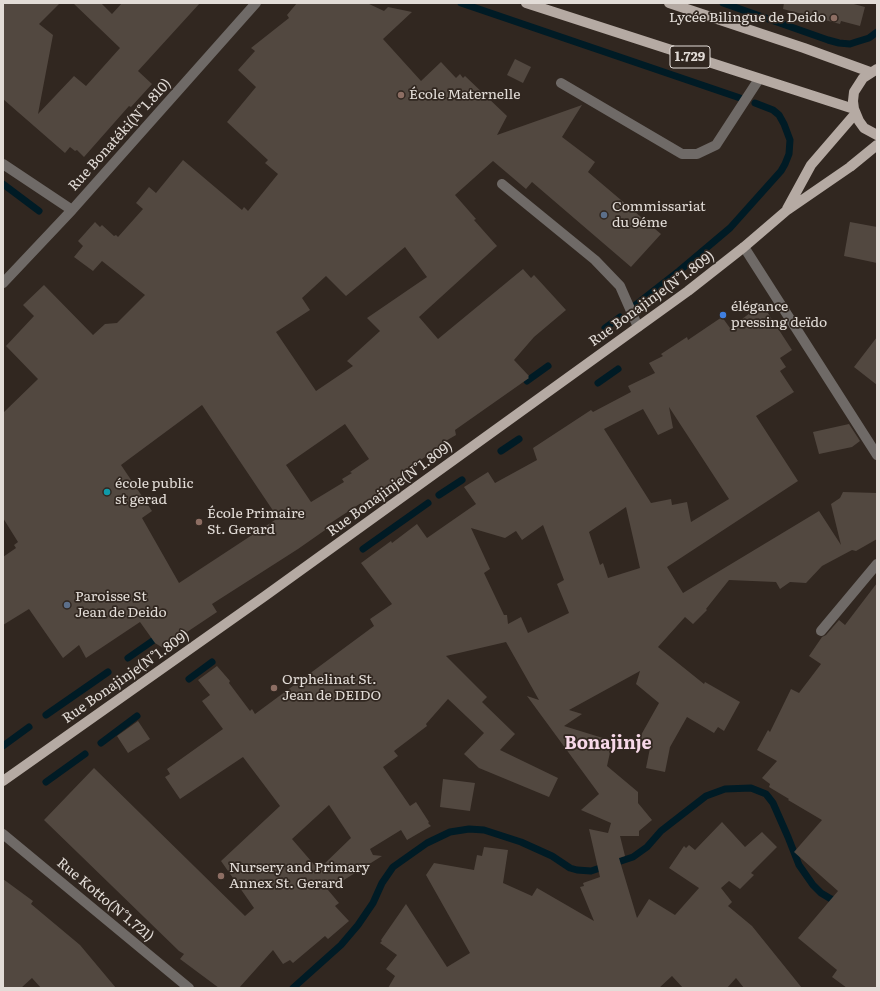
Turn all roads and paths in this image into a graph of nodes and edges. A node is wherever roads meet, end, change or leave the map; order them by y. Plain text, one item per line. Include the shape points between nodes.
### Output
1 (256, 3) edge
2 (526, 3) edge
3 (669, 3) edge
4 (873, 71) edge
5 (759, 79) junction
6 (561, 84) dead end
7 (855, 112) junction
8 (877, 135) edge
9 (877, 145) edge
10 (3, 164) edge
11 (502, 184) dead end
12 (72, 210) junction
13 (786, 211) junction
14 (744, 247) junction
15 (3, 283) edge
16 (638, 327) junction
17 (877, 456) edge
18 (877, 564) edge
19 (820, 631) dead end
20 (3, 780) edge
21 (3, 834) edge
22 (189, 988) edge

1 - 12 street, Rue Bonatéki(N°1.810)
2 - 5 main road, 1.729
3 - 4 main road
4 - 7 main road via 863,78 854,92
5 - 6 street via 716,145 697,154 682,154
5 - 7 main road, 1.729
7 - 8 main road via 864,128
7 - 13 main road, Rue Bonajinje(N°1.809) via 810,165
9 - 13 main road, Rue Bonajinje(N°1.809) via 850,168
10 - 12 street
11 - 16 street via 595,260 620,286
12 - 15 street, Rue Bonatéki(N°1.810)
13 - 14 main road, Rue Bonajinje(N°1.809)
14 - 16 main road, Rue Bonajinje(N°1.809)
14 - 17 street
16 - 20 main road, Rue Bonajinje(N°1.809) via 265,596
18 - 19 street
21 - 22 street, Rue Kotto(N°1.721)

